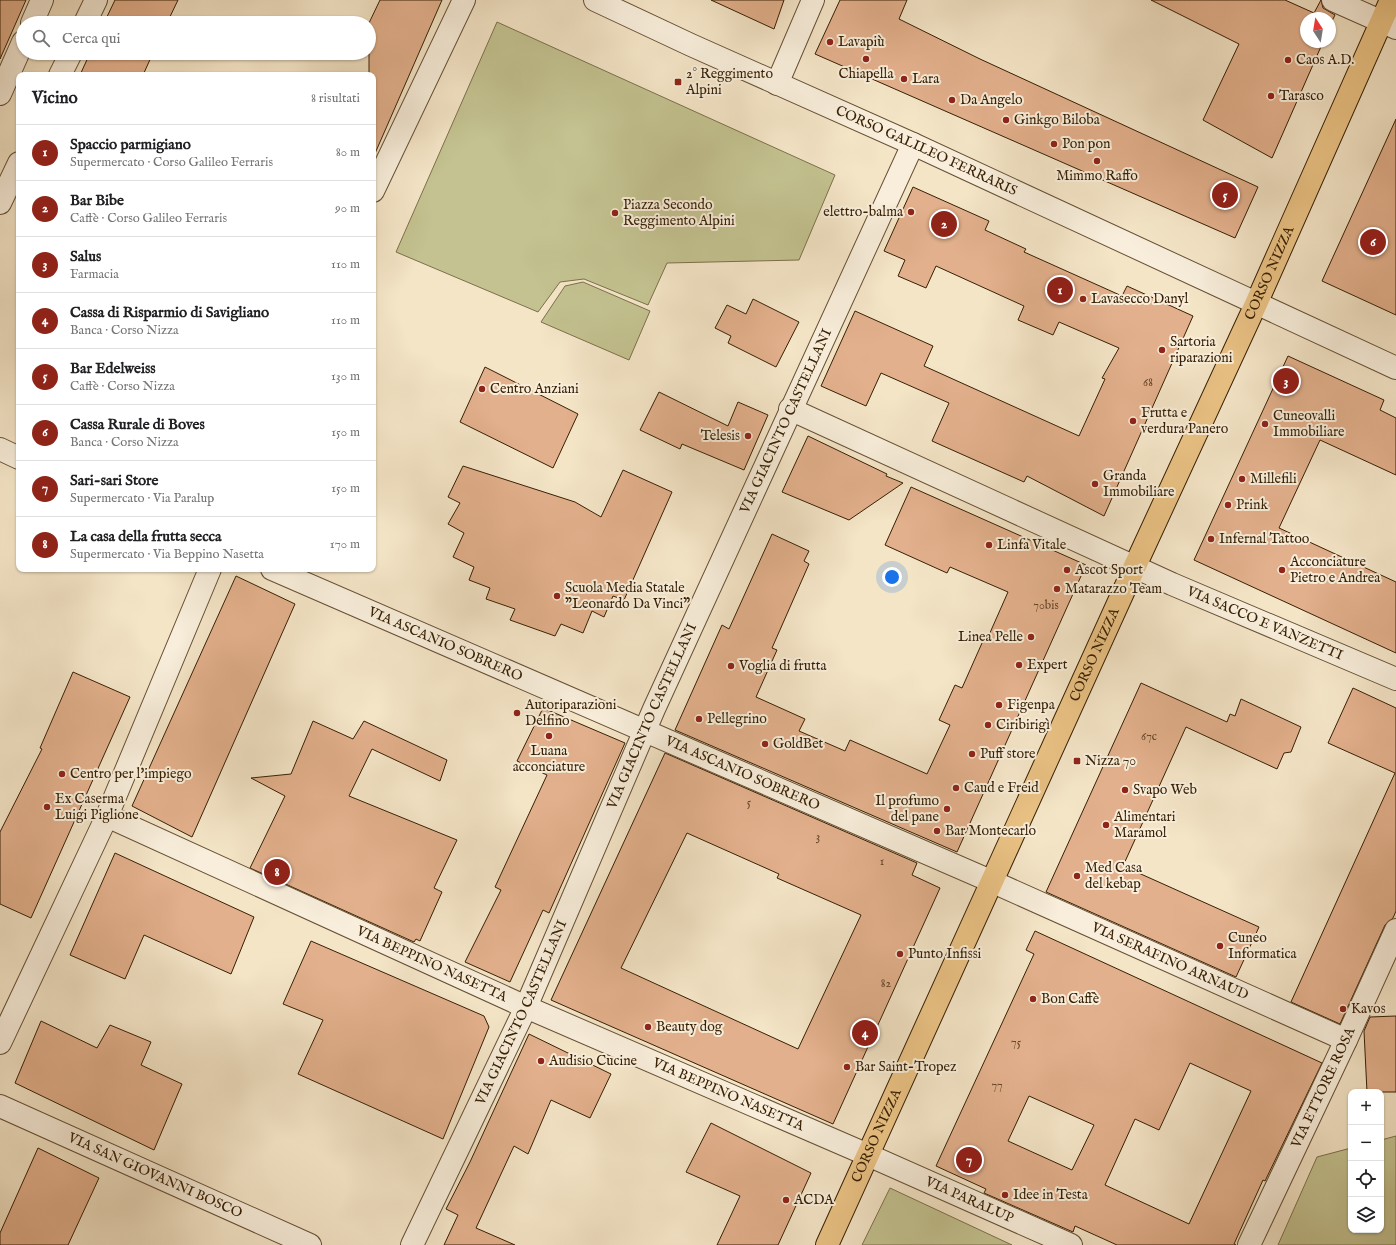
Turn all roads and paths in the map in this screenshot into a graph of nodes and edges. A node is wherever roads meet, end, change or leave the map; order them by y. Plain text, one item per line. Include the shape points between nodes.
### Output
1 (42, 0) edge
2 (96, 0) edge
3 (464, 0) edge
4 (595, 0) edge
5 (812, 0) edge
6 (1333, 0) edge
7 (1391, 0) edge
8 (35, 16) edge
9 (88, 16) edge
10 (1389, 25) edge
11 (16, 58) edge
12 (68, 60) edge
13 (62, 72) edge
14 (777, 84) junction
15 (0, 94) edge
16 (913, 144) junction
17 (16, 169) edge
18 (376, 185) edge
19 (0, 203) edge
20 (1256, 304) junction
21 (1396, 368) edge
22 (790, 409) junction
23 (0, 450) edge
24 (16, 457) edge
25 (1135, 566) junction
26 (209, 572) edge
27 (279, 572) edge
28 (1396, 679) edge
29 (644, 732) junction
30 (107, 816) junction
31 (993, 882) junction
32 (1396, 930) edge
33 (526, 1007) junction
34 (1346, 1040) junction
35 (0, 1043) edge
36 (0, 1106) edge
37 (868, 1155) junction
38 (310, 1245) edge
39 (412, 1245) edge
40 (827, 1245) edge
41 (1071, 1245) edge
42 (1249, 1245) edge

1 - 8 street
2 - 9 street
3 - 18 street
4 - 14 street, CORSO GALILEO FERRARIS
5 - 14 street
6 - 10 street
7 - 10 main road, CORSO NIZZA
10 - 20 main road, CORSO NIZZA
11 - 15 street
12 - 13 street
14 - 16 street, CORSO GALILEO FERRARIS
16 - 20 street, CORSO GALILEO FERRARIS
16 - 22 street, VIA GIACINTO CASTELLANI
17 - 19 street
20 - 21 street, CORSO GALILEO FERRARIS
20 - 25 main road, CORSO NIZZA
22 - 25 street, VIA SACCO E VANZETTI
22 - 29 street, VIA GIACINTO CASTELLANI
23 - 24 street
25 - 28 street, VIA SACCO E VANZETTI
25 - 31 main road, CORSO NIZZA
26 - 30 street
27 - 29 street, VIA ASCANIO SOBRERO
29 - 31 street, VIA ASCANIO SOBRERO
29 - 33 street, VIA GIACINTO CASTELLANI
30 - 33 street, VIA BEPPINO NASETTA
30 - 35 street
31 - 34 street, VIA SERAFINO ARNAUD
31 - 37 main road, CORSO NIZZA
32 - 34 street, VIA ETTORE ROSA
33 - 37 street, VIA BEPPINO NASETTA
33 - 39 street, VIA GIACINTO CASTELLANI
34 - 42 street, VIA ETTORE ROSA
36 - 38 street, VIA SAN GIOVANNI BOSCO
37 - 40 main road, CORSO NIZZA
37 - 41 street, VIA PARALUP

